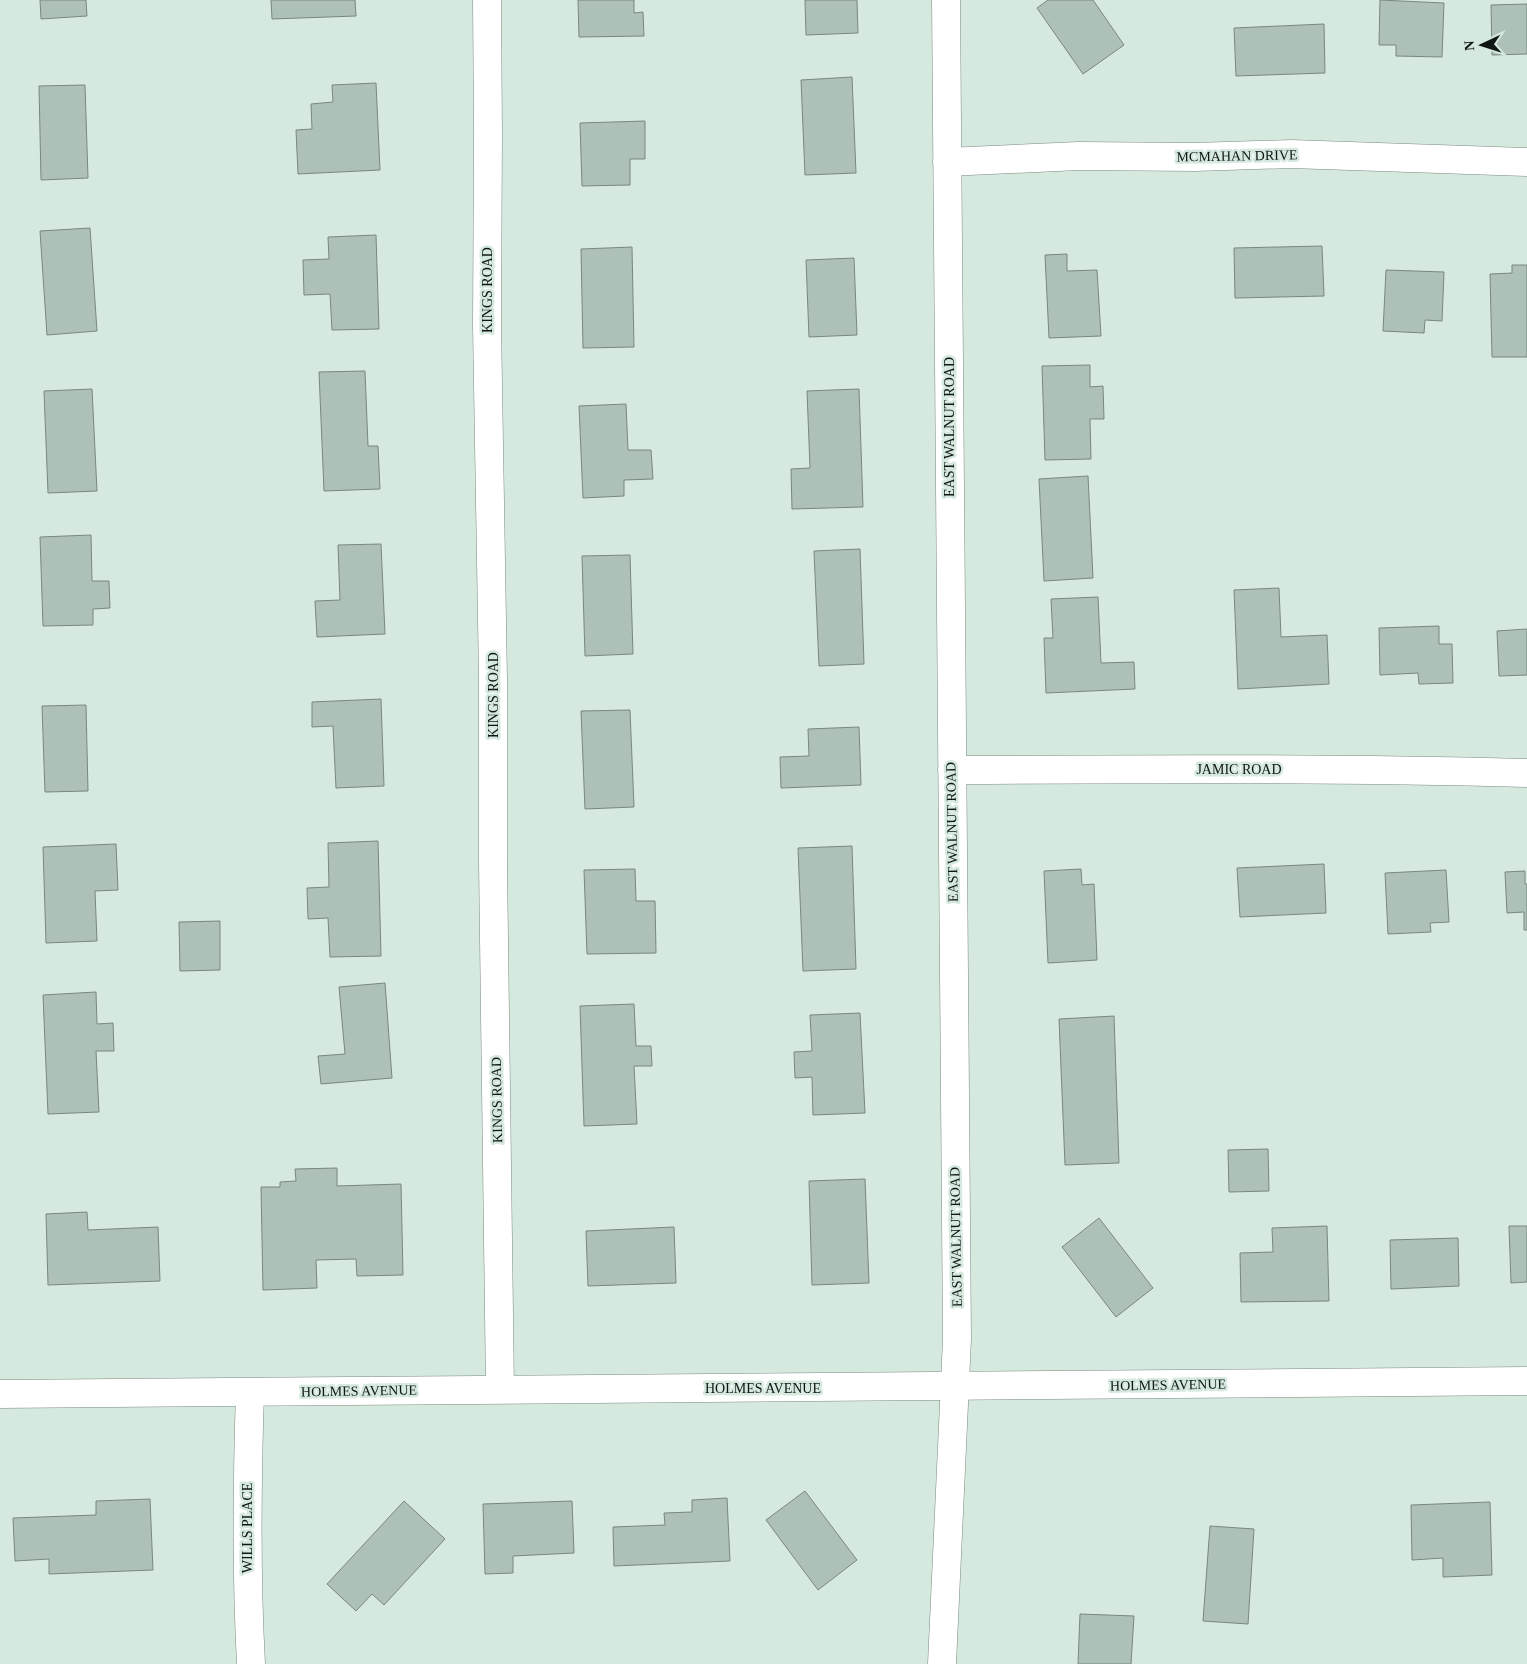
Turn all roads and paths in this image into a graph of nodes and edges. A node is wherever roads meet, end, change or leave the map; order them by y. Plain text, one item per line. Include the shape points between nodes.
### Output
1 (487, 0) edge
2 (946, 0) edge
3 (947, 162) junction
4 (1527, 162) edge
5 (952, 770) junction
6 (1527, 773) edge
7 (1527, 1381) edge
8 (956, 1386) junction
9 (500, 1390) junction
10 (250, 1392) junction
11 (0, 1394) edge
12 (251, 1664) edge
13 (942, 1664) edge

1 - 9 street, KINGS ROAD via 487,325 494,680 493,863
2 - 3 street, EAST WALNUT ROAD
3 - 4 street, MCMAHAN DRIVE via 1079,156 1291,154
3 - 5 street, EAST WALNUT ROAD
5 - 6 street, JAMIC ROAD via 1306,769
5 - 8 street, EAST WALNUT ROAD
7 - 8 street, HOLMES AVENUE
8 - 9 street, HOLMES AVENUE
8 - 13 street, EAST WALNUT ROAD
9 - 10 street, HOLMES AVENUE
10 - 11 street, HOLMES AVENUE
10 - 12 street, WILLS PLACE via 247,1466

